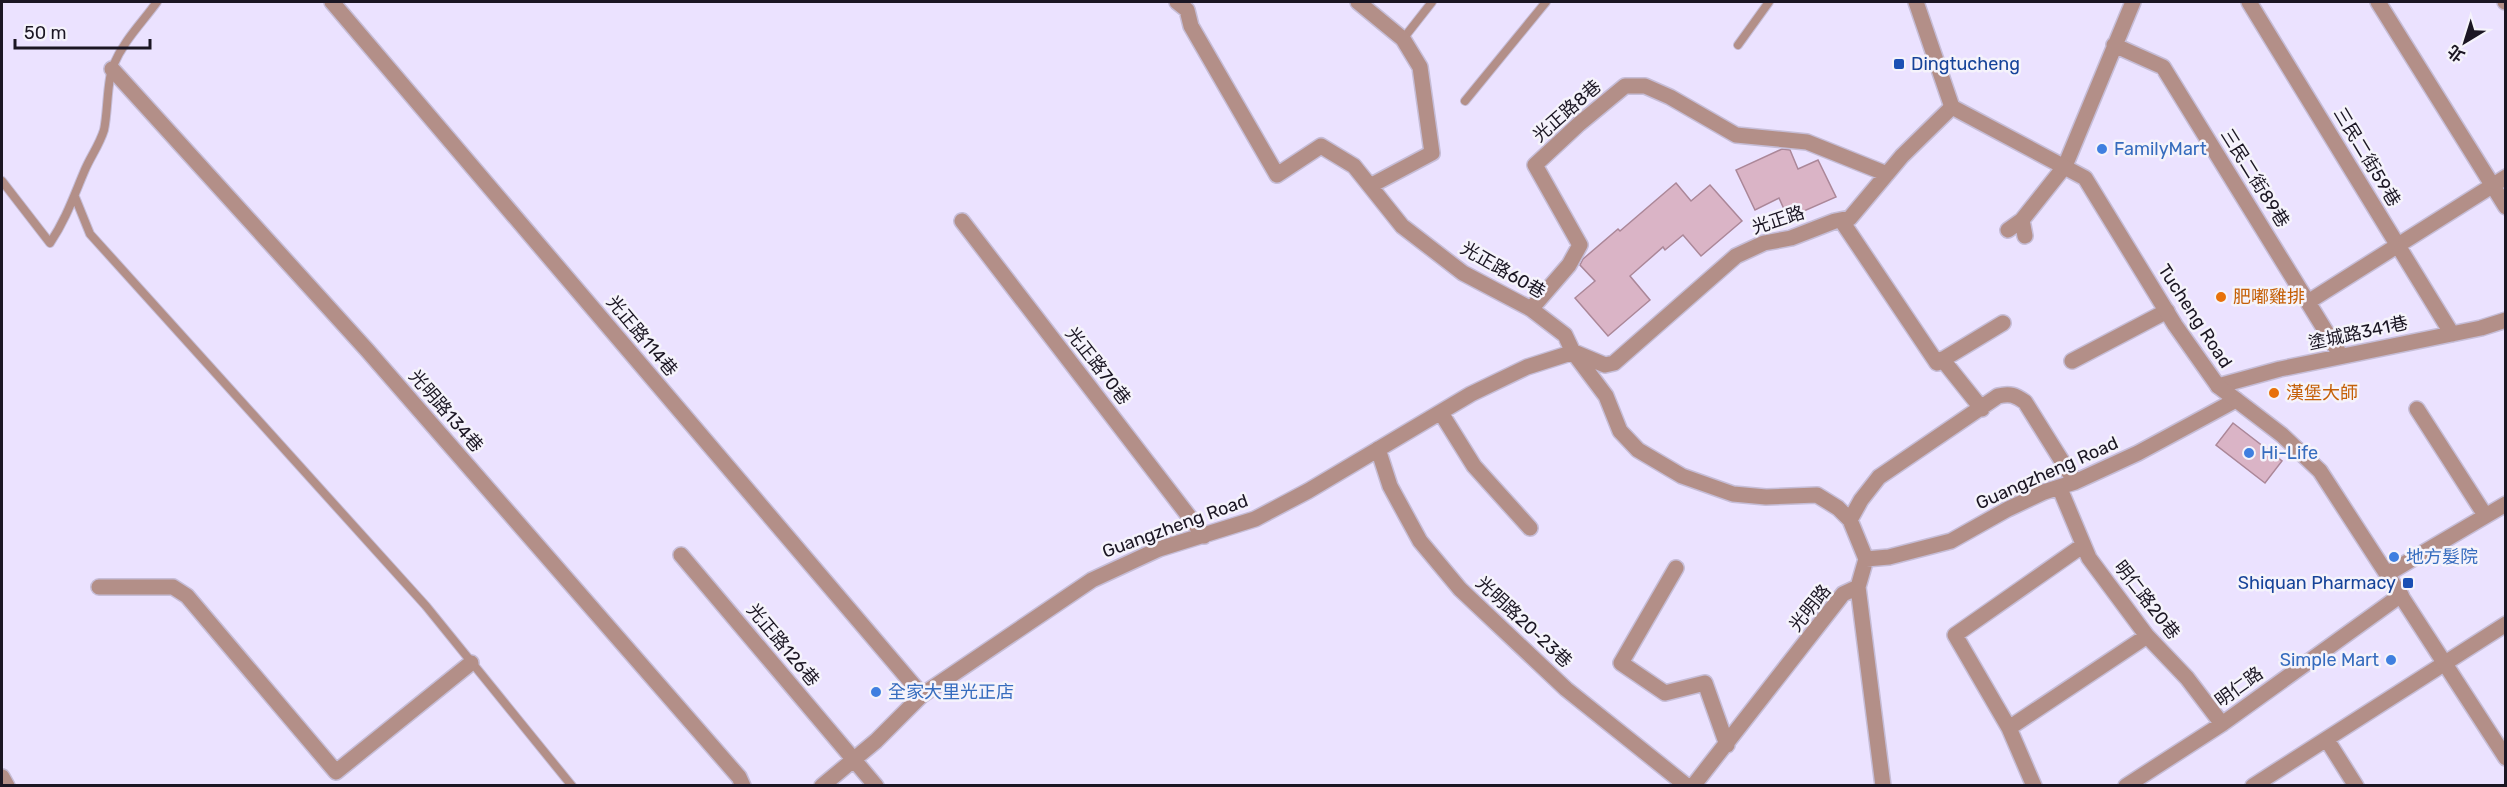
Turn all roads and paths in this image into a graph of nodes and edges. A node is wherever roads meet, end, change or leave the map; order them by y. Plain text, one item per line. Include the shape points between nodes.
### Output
1 (157, 2) edge
2 (332, 2) edge
3 (1177, 2) edge
4 (1358, 2) edge
5 (1432, 2) edge
6 (1546, 2) edge
7 (1769, 2) edge
8 (1916, 2) edge
9 (2133, 2) edge
10 (2249, 2) edge
11 (2378, 2) edge
12 (1403, 39) junction
13 (1738, 45) dead end
14 (2114, 45) junction
15 (112, 69) junction
16 (1465, 101) dead end
17 (1952, 107) junction
18 (2065, 166) junction
19 (1887, 174) junction
20 (2499, 181) edge
21 (2, 182) edge
22 (1370, 186) junction
23 (75, 197) junction
24 (2505, 207) edge
25 (962, 220) dead end
26 (1841, 220) junction
27 (2022, 220) junction
28 (2008, 230) dead end
29 (2025, 236) dead end
30 (2398, 244) junction
31 (2308, 302) junction
32 (1531, 309) junction
33 (2167, 311) junction
34 (2505, 320) edge
35 (2003, 323) dead end
36 (2452, 334) junction
37 (1574, 352) junction
38 (2341, 356) junction
39 (1942, 359) junction
40 (2072, 361) dead end
41 (2218, 386) junction
42 (2236, 400) junction
43 (1982, 409) junction
44 (2417, 409) dead end
45 (1441, 413) junction
46 (1378, 449) junction
47 (2075, 482) junction
48 (2060, 489) junction
49 (2505, 504) edge
50 (2485, 515) junction
51 (1850, 520) junction
52 (1530, 528) dead end
53 (1204, 536) junction
54 (2082, 546) junction
55 (681, 555) dead end
56 (1866, 559) junction
57 (1676, 568) dead end
58 (2387, 574) junction
59 (99, 587) dead end
60 (1858, 588) junction
61 (2401, 595) junction
62 (2505, 624) edge
63 (2147, 636) junction
64 (471, 663) junction
65 (2443, 663) junction
66 (922, 695) junction
67 (2222, 724) junction
68 (2009, 728) junction
69 (2326, 740) junction
70 (1726, 745) junction
71 (2505, 758) edge
72 (855, 760) junction
73 (2, 777) edge
74 (7, 786) edge
75 (572, 786) edge
76 (743, 786) edge
77 (822, 786) edge
78 (876, 786) edge
79 (1687, 786) edge
80 (1693, 786) edge
81 (1883, 786) edge
82 (2034, 786) edge
83 (2126, 786) edge
84 (2253, 786) edge
85 (2356, 786) edge

1 - 15 lane via 128,37
2 - 66 street, 光正路114巷
3 - 22 street, 光正路60巷 via 1187,10 1191,26 1276,175 1321,146 1354,166
4 - 12 street
5 - 12 lane
6 - 16 lane
7 - 13 lane
8 - 17 street
9 - 14 street
10 - 30 street, 三民二街59巷
11 - 20 street
12 - 22 street via 1420,67 1432,153
14 - 18 street
14 - 31 street, 三民二街89巷 via 2163,67
15 - 23 lane via 103,131
15 - 76 street, 光明路134巷 via 367,350
17 - 18 street, Tucheng Road
17 - 19 street, 光正路
18 - 27 street
18 - 33 street, Tucheng Road via 2085,178
19 - 26 street, 光正路 via 1855,214
19 - 32 street, 光正路8巷 via 1807,142 1736,135 1670,97 1645,86 1625,86 1535,165 1580,245 1569,265
20 - 24 street
20 - 30 street
21 - 23 lane via 50,243
22 - 32 street, 光正路60巷 via 1402,226 1463,273
23 - 64 lane via 90,234 426,606
25 - 53 street, 光正路70巷
26 - 37 street, 光正路 via 1764,243 1736,256 1614,363 1605,365
26 - 39 street via 1936,363
27 - 28 street
27 - 29 street
30 - 31 street
30 - 36 street, 三民二街59巷
31 - 38 street, 三民二街89巷
32 - 37 street, 光正路60巷 via 1565,335
33 - 40 street
33 - 41 street, Tucheng Road
34 - 36 street, 塗城路341巷
35 - 39 street
36 - 38 street, 塗城路341巷
37 - 45 street, Guangzheng Road via 1527,367
37 - 51 street, 光正路60巷 via 1606,396 1620,431 1650,457 1682,476 1733,494 1817,495
38 - 41 street, 塗城路341巷
39 - 43 street
41 - 42 street, Tucheng Road
42 - 47 street, Guangzheng Road
42 - 58 street, Tucheng Road via 2320,471
43 - 47 street via 2007,394 2025,402
43 - 51 street via 1879,477
44 - 50 street
45 - 46 street, Guangzheng Road
45 - 52 street via 1474,466
46 - 53 street, Guangzheng Road via 1255,519
46 - 79 street, 光明路20-23巷 via 1390,486 1420,541 1460,589 1566,689
47 - 48 street, Guangzheng Road
48 - 54 street, 明仁路20巷
48 - 56 street, Guangzheng Road via 2008,509 1951,541
49 - 50 street
50 - 58 street
51 - 56 street
53 - 66 street, Guangzheng Road via 1160,549 1092,580
54 - 63 street, 明仁路20巷
54 - 68 street via 1954,634
55 - 72 street, 光正路126巷
56 - 60 street
57 - 70 street via 1621,663 1665,693 1705,683
58 - 61 street, Tucheng Road
59 - 64 street via 173,587 187,596 336,772
60 - 70 street, 光明路 via 1843,594
60 - 81 street, 光明路
61 - 65 street, Tucheng Road
61 - 67 street, 明仁路
62 - 65 street
63 - 67 street, 明仁路20巷 via 2187,678
63 - 68 street
64 - 75 lane
65 - 69 street
65 - 71 street, Tucheng Road
66 - 72 street, Guangzheng Road
67 - 83 street, 明仁路
68 - 82 street
69 - 84 street
69 - 85 street
70 - 80 street, 光明路
72 - 77 street, Guangzheng Road
72 - 78 street, 光正路126巷
73 - 74 street

